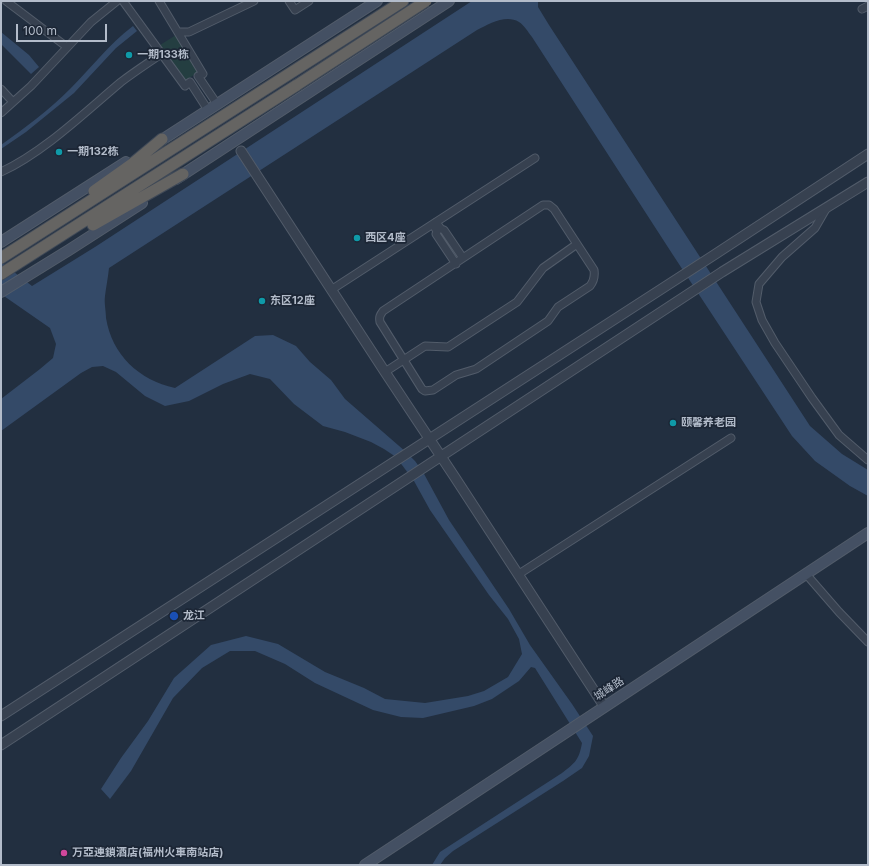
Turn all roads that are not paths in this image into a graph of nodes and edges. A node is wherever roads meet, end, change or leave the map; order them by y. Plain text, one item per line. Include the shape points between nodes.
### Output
1 (6, 1) edge
2 (117, 1) edge
3 (123, 1) edge
4 (159, 1) edge
5 (254, 1) edge
6 (288, 1) edge
7 (309, 1) edge
8 (377, 1) edge
9 (403, 1) edge
10 (425, 1) edge
11 (449, 1) edge
12 (424, 16) junction
13 (178, 32) junction
14 (67, 47) junction
15 (161, 54) junction
16 (1, 89) edge
17 (13, 102) junction
18 (217, 104) junction
19 (208, 110) junction
20 (1, 113) edge
21 (162, 139) junction
22 (235, 141) junction
23 (241, 150) joint
24 (868, 154) edge
25 (534, 158) dead end
26 (1, 172) edge
27 (183, 174) junction
28 (868, 182) edge
29 (827, 208) junction
30 (434, 223) junction
31 (1, 242) edge
32 (578, 244) junction
33 (33, 255) junction
34 (1, 258) edge
35 (463, 258) junction
36 (456, 264) junction
37 (1, 274) edge
38 (331, 290) junction
39 (1, 292) edge
40 (404, 360) junction
41 (385, 372) junction
42 (731, 438) dead end
43 (429, 439) junction
44 (442, 457) junction
45 (868, 460) edge
46 (868, 533) edge
47 (519, 574) junction
48 (806, 574) junction
49 (868, 642) edge
50 (604, 706) junction
51 (1, 716) edge
52 (1, 745) edge
53 (364, 865) edge

1 - 14 street
2 - 14 street via 91,22
3 - 15 street
4 - 13 street
5 - 13 street via 189,32
6 - 7 street via 295,10
8 - 18 main road
9 - 34 highway
10 - 12 main road
10 - 33 highway, bridge
11 - 12 main road
12 - 22 main road
13 - 18 street via 203,74 198,76
14 - 17 street
15 - 19 street via 185,86 190,82
15 - 26 street via 122,81 43,146 13,167
16 - 17 street
17 - 20 street
18 - 19 main road
19 - 21 main road
21 - 31 main road
21 - 34 highway via 132,164
22 - 23 street
22 - 27 main road
23 - 38 street
24 - 43 street
25 - 30 street
27 - 33 highway via 67,240
27 - 39 main road
28 - 29 street
29 - 44 street via 722,272
29 - 45 street via 814,228 782,257 759,284 756,302 762,320 775,343 812,398 839,435
30 - 35 street via 444,230
30 - 36 street via 436,234
30 - 38 street
32 - 35 street via 554,209 549,205 543,205
32 - 40 street via 543,268 517,302 448,347 425,346
32 - 40 street via 594,270 595,276 590,286 558,307 548,321 476,369 456,375 429,391 422,389
33 - 37 highway
35 - 36 street
36 - 40 street via 383,311 379,318
38 - 41 street
40 - 41 street
41 - 43 street
42 - 47 street
43 - 44 street
43 - 51 street
44 - 47 street
44 - 52 street
46 - 48 main road, 城峰路
47 - 50 street
48 - 49 street
48 - 50 main road, 城峰路
50 - 53 main road, 城峰路

